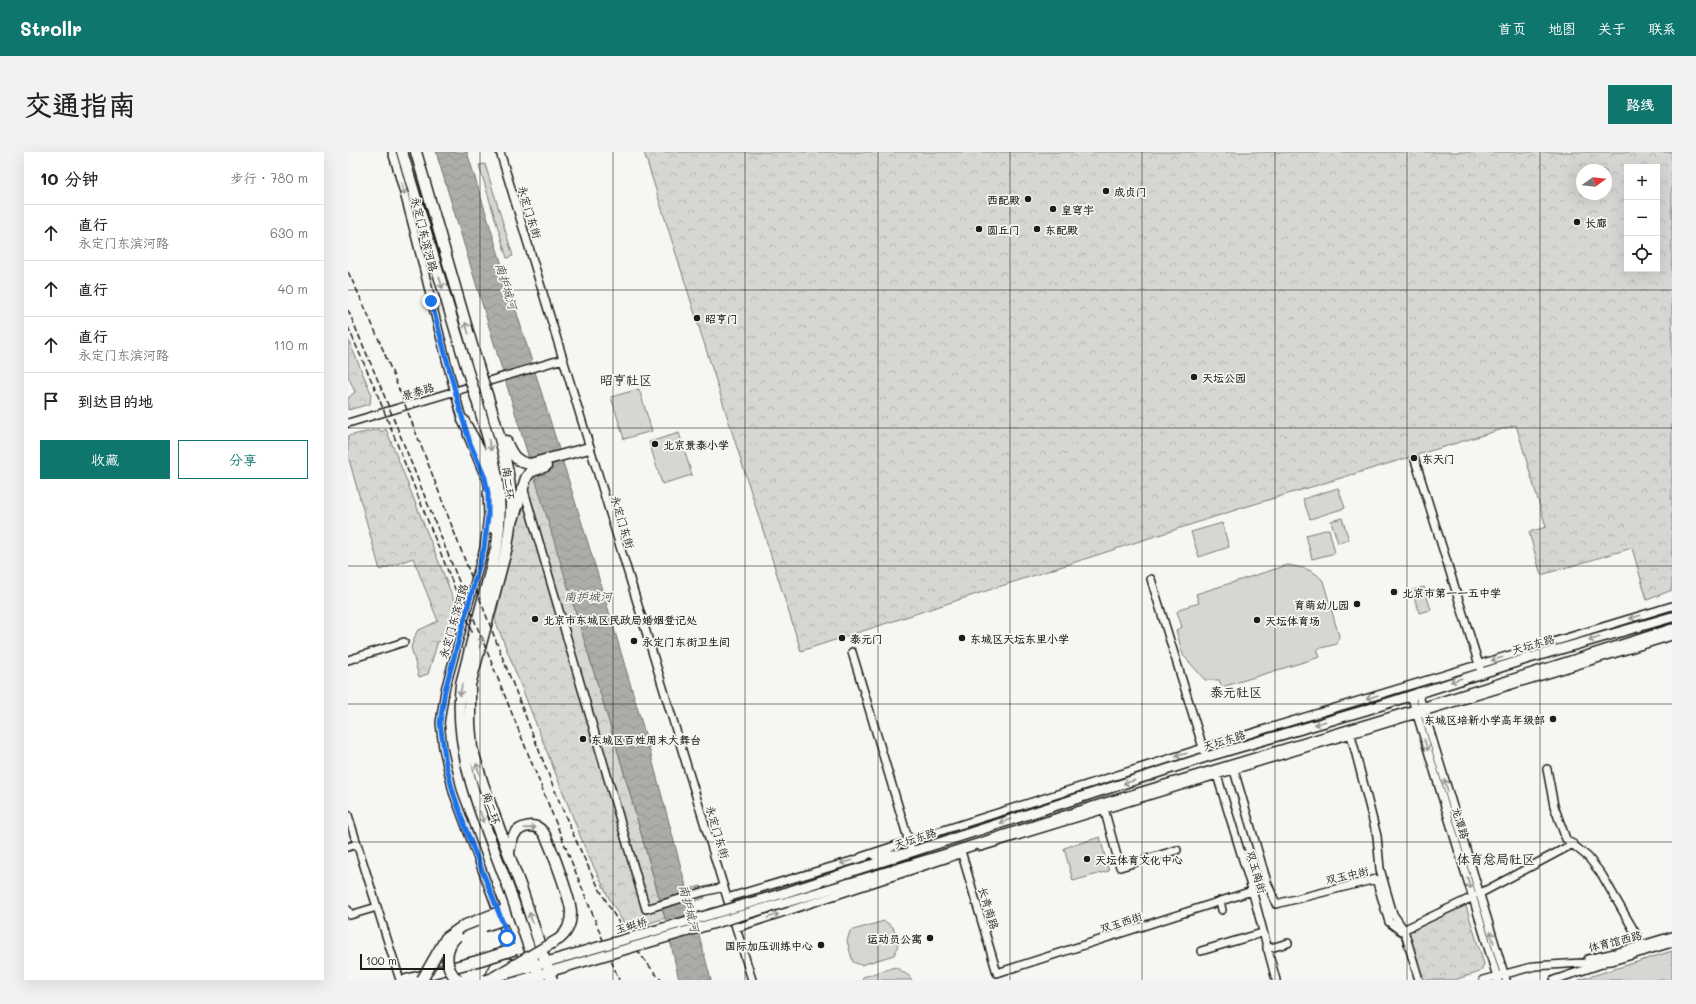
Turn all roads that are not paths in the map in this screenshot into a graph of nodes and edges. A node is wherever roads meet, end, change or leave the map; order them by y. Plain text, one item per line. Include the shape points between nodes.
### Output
1 (392, 152) edge
2 (402, 152) edge
3 (416, 152) edge
4 (500, 152) edge
5 (563, 359) junction
6 (454, 391) junction
7 (490, 404) junction
8 (463, 420) junction
9 (348, 424) edge
10 (590, 451) junction
11 (573, 456) junction
12 (1416, 460) dead end
13 (524, 481) junction
14 (510, 529) junction
15 (490, 570) junction
16 (1151, 579) dead end
17 (1672, 606) edge
18 (1672, 616) edge
19 (1672, 629) edge
20 (1672, 636) edge
21 (404, 642) dead end
22 (852, 652) dead end
23 (348, 660) edge
24 (1480, 668) junction
25 (1414, 694) junction
26 (1420, 711) junction
27 (1350, 732) junction
28 (1203, 748) junction
29 (1206, 757) junction
30 (1234, 768) junction
31 (1547, 769) dead end
32 (1217, 773) junction
33 (1103, 806) junction
34 (348, 815) edge
35 (909, 841) junction
36 (357, 844) junction
37 (1573, 844) junction
38 (348, 847) edge
39 (1177, 850) dead end
40 (961, 851) junction
41 (912, 852) junction
42 (509, 855) junction
43 (862, 857) junction
44 (924, 860) junction
45 (894, 876) junction
46 (1267, 882) junction
47 (508, 886) junction
48 (724, 888) junction
49 (1251, 888) junction
50 (749, 891) junction
51 (1476, 895) junction
52 (786, 897) junction
53 (727, 898) junction
54 (1220, 901) junction
55 (377, 907) junction
56 (348, 910) edge
57 (1222, 910) dead end
58 (732, 914) junction
59 (504, 915) junction
60 (759, 921) junction
61 (736, 928) junction
62 (1404, 930) junction
63 (1262, 933) junction
64 (524, 936) junction
65 (1672, 936) edge
66 (1288, 943) dead end
67 (1672, 943) edge
68 (516, 949) junction
69 (1267, 949) junction
70 (1642, 949) junction
71 (1201, 951) dead end
72 (531, 954) junction
73 (1612, 961) junction
74 (499, 962) junction
75 (1562, 964) junction
76 (999, 973) junction
77 (1501, 977) edge
78 (523, 978) edge
79 (489, 979) edge
80 (400, 980) edge
81 (406, 980) edge
82 (422, 980) edge
83 (458, 980) edge
84 (540, 980) edge
85 (552, 980) edge
86 (752, 980) edge
87 (1003, 980) edge
88 (1276, 980) edge
89 (1419, 980) edge
90 (1483, 980) edge
91 (1554, 980) edge

1 -> 6 street, 永定门东滨河路
2 -> 15 highway, 南二环, bridge via 489,441 500,490 500,522
7 -> 3 highway, 南二环, bridge
4 - 5 street, 永定门东街
5 - 6 street, 景泰路
5 - 10 street, 永定门东街
6 - 8 street, 永定门东滨河路
6 - 9 street, 景泰路
7 - 11 highway via 514,457 530,464
7 - 14 highway, 南二环 via 506,459 511,490
8 - 15 highway via 484,457 489,477 494,520
8 - 74 street, 永定门东滨河路 via 485,478 488,516 480,568 443,700 440,723 453,792 506,934
10 - 11 highway
10 - 48 street, 永定门东街
11 - 13 highway via 537,468 530,472
12 - 24 street
13 - 14 highway
13 - 48 street via 646,909
42 -> 14 highway, 南二环 via 472,748 470,685
15 -> 47 highway, 南二环 via 462,684 459,725 462,750 474,791
16 - 28 street
17 -> 24 street
18 -> 24 main road, 天坛东路
19 - 26 main road, 天坛东路
20 - 26 street
21 - 23 street
22 - 35 street
24 -> 25 main road, 天坛东路
24 -> 28 street
25 - 26 street, 龙潭路
25 -> 29 main road, 天坛东路
26 - 27 main road, 天坛东路
26 - 51 street, 龙潭路
27 - 30 main road, 天坛东路
27 - 62 street via 1377,836 1380,869 1393,914
28 - 29 street
28 -> 35 street
29 -> 41 main road, 天坛东路
30 - 32 main road, 天坛东路
30 - 46 street
31 - 37 street via 1554,806 1566,839
32 - 33 main road, 天坛东路
32 - 49 street, 双玉南街
33 - 39 street via 1120,867
33 - 40 main road, 天坛东路
34 - 36 street
35 - 41 street
35 - 43 street
36 - 38 street
36 - 55 street
37 - 51 street
37 - 70 street via 1588,857 1602,876
40 - 44 main road, 天坛东路
40 - 45 street
40 - 76 street, 长青南路
41 - 43 street
41 - 52 main road, 天坛东路
42 -> 79 highway, bridge via 511,841 517,831 533,826 543,832 566,891 570,906 569,925 559,939
85 -> 42 highway, 南二环, bridge
43 -> 50 street
44 - 45 street
44 - 52 main road, 天坛东路
60 -> 45 street
46 - 49 street
46 - 62 street, 双玉中街 via 1276,904 1376,879 1389,922 1401,931
47 - 59 highway
47 - 64 highway, 南二环
48 - 53 street, 永定门东街
49 - 54 street, 双玉西街
49 - 63 street, 双玉南街
50 - 53 street
50 - 60 street
51 - 62 street
51 - 77 street, 龙潭路
52 - 78 main road, 玉蜓桥, bridge
52 - 79 main road, 玉蜓桥, bridge
53 - 58 street, 永定门东街
54 - 57 street
54 - 76 street, 双玉西街
55 - 56 street via 350,915
55 - 80 street
58 - 61 street, 永定门东街
58 - 78 street
59 - 64 highway via 518,924
59 - 82 highway, bridge via 463,926 446,938
59 - 83 highway, bridge via 464,932 450,944 447,953 448,965
60 - 61 street
61 - 86 street, 永定门东街
62 - 89 street
63 - 69 street, 双玉南街
63 - 71 street
64 - 68 highway via 524,944
64 - 72 highway, 南二环
65 - 70 street, 体育馆西路
66 - 69 street
67 - 70 street, 体育馆西路
68 - 72 highway via 523,948
68 - 81 highway, bridge
69 - 88 street, 双玉南街
70 - 73 street, 体育馆西路
70 - 75 street, 体育馆西路
72 - 84 highway, 南二环, bridge
73 - 75 street, 体育馆西路
73 - 91 street
74 - 78 street via 512,963 520,970
74 - 79 street via 491,969
75 - 77 street, 体育馆西路 via 1535,966
76 - 87 street, 长青南路
77 - 90 street, 体育馆西路

